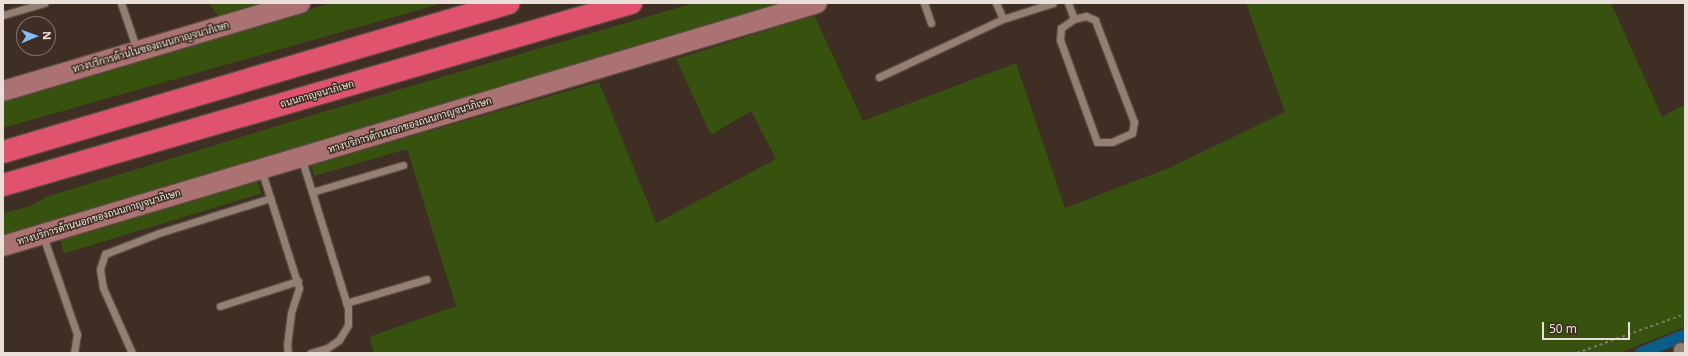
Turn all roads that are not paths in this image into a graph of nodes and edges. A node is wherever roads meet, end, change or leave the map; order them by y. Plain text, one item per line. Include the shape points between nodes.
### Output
1 (44, 3) edge
2 (121, 3) edge
3 (300, 3) edge
4 (509, 3) edge
5 (631, 3) edge
6 (817, 3) edge
7 (924, 3) edge
8 (996, 3) edge
9 (1053, 3) edge
10 (1068, 3) edge
11 (3, 15) edge
12 (1003, 19) junction
13 (1074, 19) junction
14 (931, 23) dead end
15 (137, 50) junction
16 (879, 77) dead end
17 (3, 91) edge
18 (3, 152) edge
19 (300, 157) junction
20 (403, 165) dead end
21 (261, 169) junction
22 (3, 185) edge
23 (312, 192) junction
24 (271, 198) junction
25 (42, 234) junction
26 (3, 246) edge
27 (427, 279) dead end
28 (298, 281) junction
29 (346, 303) junction
30 (220, 306) dead end
31 (74, 353) edge
32 (132, 353) edge
33 (288, 353) edge
34 (311, 353) edge

1 - 11 lane
2 - 15 lane
3 - 15 main road, ทางบริการด้านในของถนนกาญจนาภิเษก
4 - 18 highway
5 - 22 highway, ถนนกาญจนาภิเษก
6 - 19 main road, ทางบริการด้านนอกของถนนกาญจนาภิเษก
7 - 14 lane
8 - 12 lane
9 - 12 lane
10 - 13 lane
12 - 16 lane
13 - 13 lane via 1086,16 1096,20 1134,122 1132,133 1112,142 1097,142 1060,40 1061,28
15 - 17 main road, ทางบริการด้านในของถนนกาญจนาภิเษก
19 - 21 main road, ทางบริการด้านนอกของถนนกาญจนาภิเษก
19 - 23 lane
20 - 23 lane
21 - 24 lane
21 - 25 main road, ทางบริการด้านนอกของถนนกาญจนาภิเษก
23 - 29 lane
24 - 28 lane
24 - 32 lane via 159,233 105,254 100,269 103,288
25 - 26 main road, ทางบริการด้านนอกของถนนกาญจนาภิเษก
25 - 31 lane via 78,334
27 - 29 lane
28 - 30 lane
28 - 33 lane via 299,288 291,313 286,344
29 - 34 lane via 348,325 339,340 327,348

